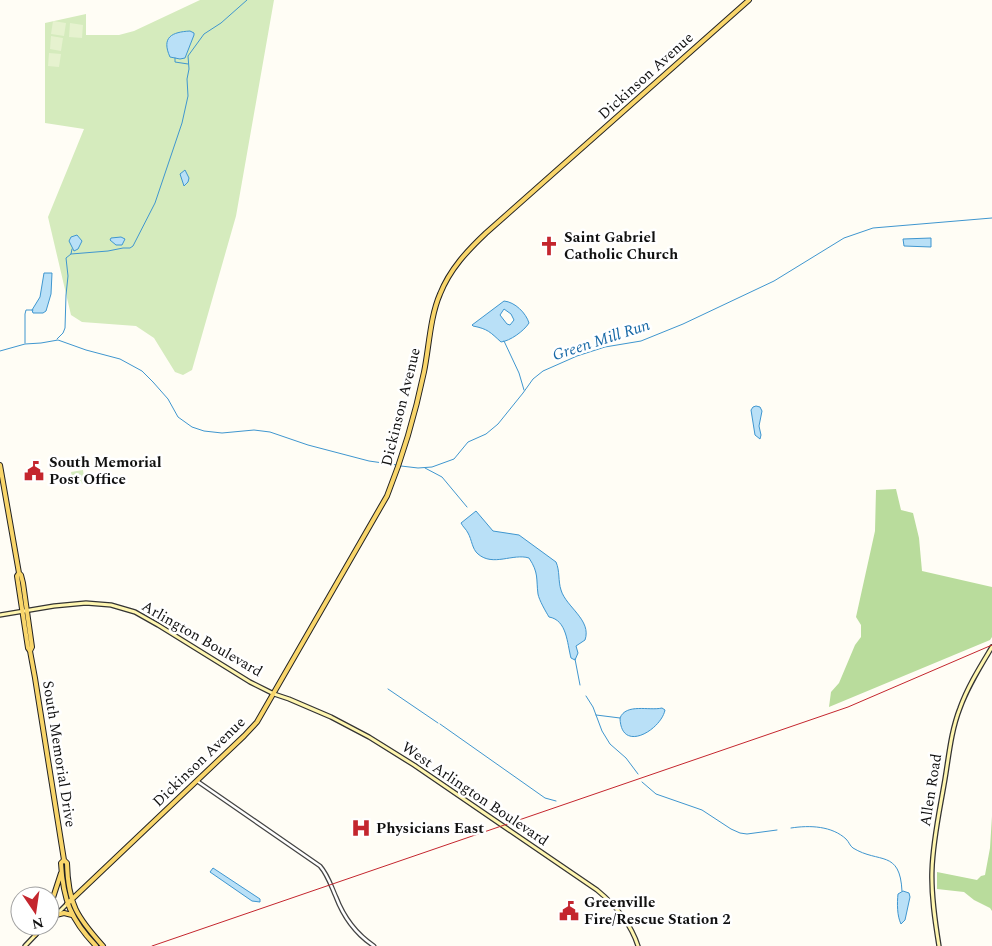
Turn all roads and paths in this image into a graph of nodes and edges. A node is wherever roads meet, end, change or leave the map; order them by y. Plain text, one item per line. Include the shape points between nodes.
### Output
1 (749, 0) edge
2 (0, 465) edge
3 (24, 611) junction
4 (0, 616) edge
5 (992, 647) edge
6 (274, 694) junction
7 (197, 781) junction
8 (64, 860) junction
9 (62, 870) junction
10 (57, 886) edge
11 (71, 900) junction
12 (67, 904) junction
13 (60, 911) edge
14 (60, 914) edge
15 (72, 915) junction
16 (34, 936) edge
17 (25, 946) edge
18 (96, 946) edge
19 (103, 946) edge
20 (374, 946) edge
21 (638, 946) edge
22 (939, 946) edge

1 - 6 main road, Dickinson Avenue via 486,233 450,273 439,295 409,432 387,496
2 - 3 main road, South Memorial Drive
3 - 4 main road, Arlington Boulevard
3 - 6 main road, Arlington Boulevard via 86,602 123,608 146,618
3 - 8 main road, South Memorial Drive
5 - 22 main road, Allen Road via 978,669 953,728 932,868
6 - 7 main road, Dickinson Avenue via 257,722
6 - 21 main road, West Arlington Boulevard via 369,736 576,875 611,903 626,922
7 - 11 main road, Dickinson Avenue
7 - 20 street via 320,866 348,922
8 - 9 main road, South Memorial Drive
8 - 11 main road, South Memorial Drive
9 - 10 main road
9 - 12 main road, South Memorial Drive
11 - 12 main road, Dickinson Avenue
11 - 19 main road, South Memorial Drive via 86,927
12 - 13 main road, Dickinson Avenue
12 - 15 main road, South Memorial Drive
14 - 15 main road
15 - 18 main road, South Memorial Drive
16 - 17 main road

